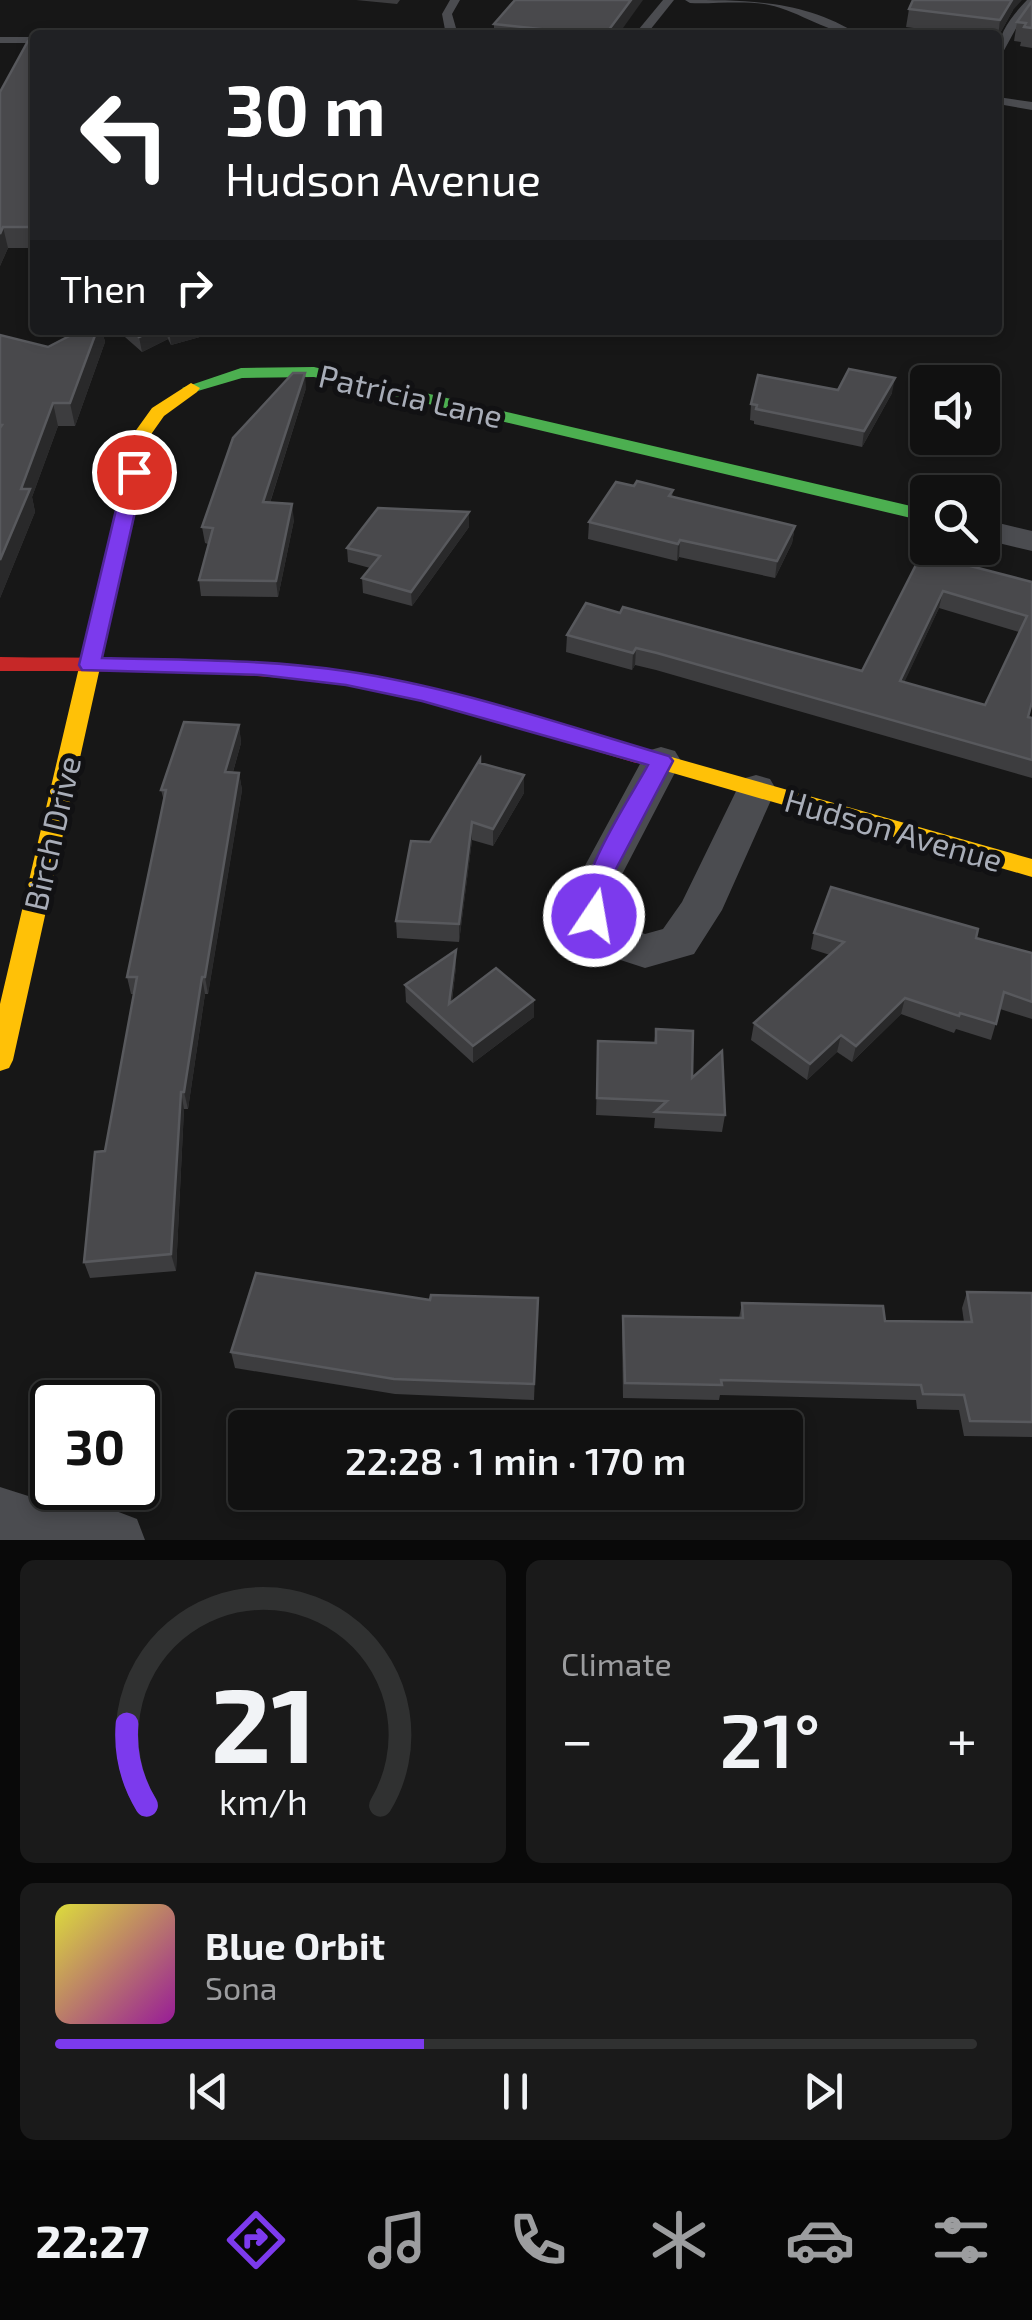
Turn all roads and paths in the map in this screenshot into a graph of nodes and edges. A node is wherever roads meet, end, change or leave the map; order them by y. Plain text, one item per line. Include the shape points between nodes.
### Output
1 (455, 0) edge
2 (669, 0) edge
3 (690, 0) edge
4 (698, 0) edge
5 (822, 0) edge
6 (1032, 1) edge
7 (811, 14) junction
8 (451, 30) edge
9 (644, 30) edge
10 (843, 30) edge
11 (0, 40) edge
12 (30, 40) edge
13 (1002, 44) edge
14 (1002, 102) edge
15 (1032, 106) edge
16 (910, 512) edge
17 (1000, 533) edge
18 (1032, 541) edge
19 (0, 664) edge
20 (90, 665) junction
21 (661, 761) junction
22 (756, 789) junction
23 (1032, 868) edge
24 (0, 1060) edge
25 (0, 1516) edge
26 (116, 1540) edge

1 - 8 lane via 448,14
2 - 9 lane
3 - 4 lane
4 - 7 lane via 767,1
5 - 7 lane
6 - 13 lane
7 - 10 lane
11 - 12 lane
14 - 15 lane
16 - 20 street, Patricia Lane via 314,372 230,373 181,392 143,434
17 - 18 street
19 - 20 street, Hudson Avenue
20 - 21 street, Hudson Avenue via 261,668 346,678
20 - 24 street, Birch Drive
21 - 22 street, Hudson Avenue
21 - 22 street, Hudson Avenue via 595,886 594,916 609,939 645,951 678,942 700,910
22 - 23 street, Hudson Avenue
25 - 26 street

